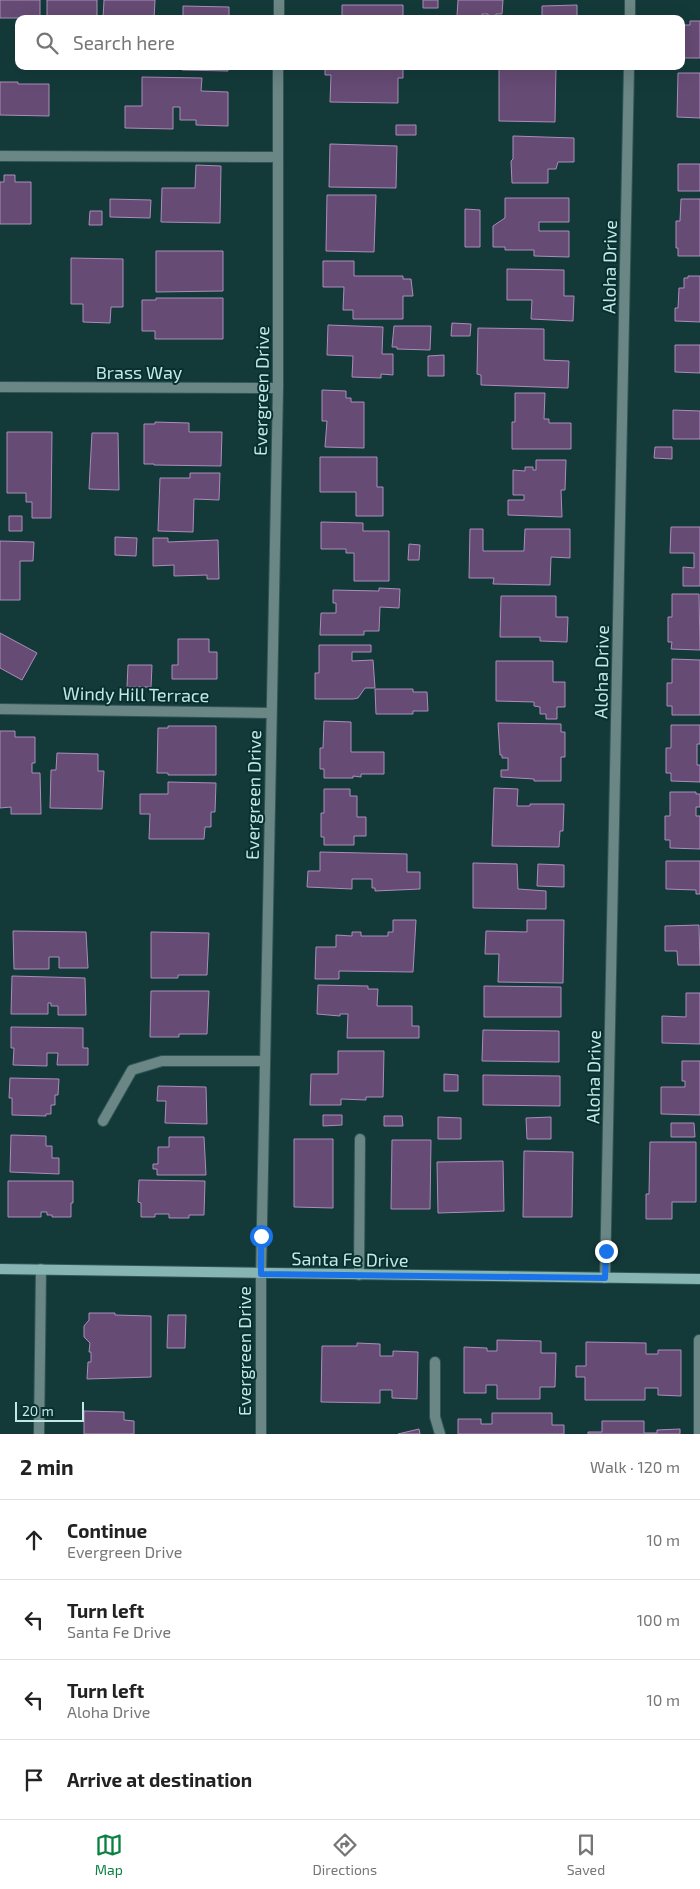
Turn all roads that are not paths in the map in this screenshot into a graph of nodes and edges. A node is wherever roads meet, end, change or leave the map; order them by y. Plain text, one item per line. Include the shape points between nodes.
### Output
1 (279, 0) edge
2 (630, 0) edge
3 (279, 15) edge
4 (630, 15) edge
5 (278, 70) edge
6 (629, 70) edge
7 (0, 156) edge
8 (277, 158) junction
9 (0, 387) edge
10 (278, 388) junction
11 (0, 708) edge
12 (271, 713) junction
13 (264, 1061) junction
14 (104, 1121) dead end
15 (360, 1139) dead end
16 (0, 1269) edge
17 (42, 1270) junction
18 (261, 1274) junction
19 (359, 1275) junction
20 (605, 1278) junction
21 (700, 1279) edge
22 (699, 1340) dead end
23 (435, 1362) dead end
24 (39, 1434) edge
25 (261, 1434) edge
26 (440, 1434) edge
27 (699, 1434) edge

1 - 3 street
2 - 4 street
5 - 8 street, Evergreen Drive
6 - 20 street, Aloha Drive
7 - 8 street
8 - 10 street, Evergreen Drive
9 - 10 street, Brass Way
10 - 12 street, Evergreen Drive
11 - 12 street, Windy Hill Terrace
12 - 13 street, Evergreen Drive
13 - 14 street via 162,1061 132,1070
13 - 18 street, Evergreen Drive
15 - 19 street
16 - 17 main road, Santa Fe Drive
17 - 18 main road, Santa Fe Drive
17 - 24 street
18 - 19 main road, Santa Fe Drive
18 - 25 street, Evergreen Drive
19 - 20 main road, Santa Fe Drive
20 - 21 main road, Santa Fe Drive
22 - 27 street
23 - 26 street via 435,1417

